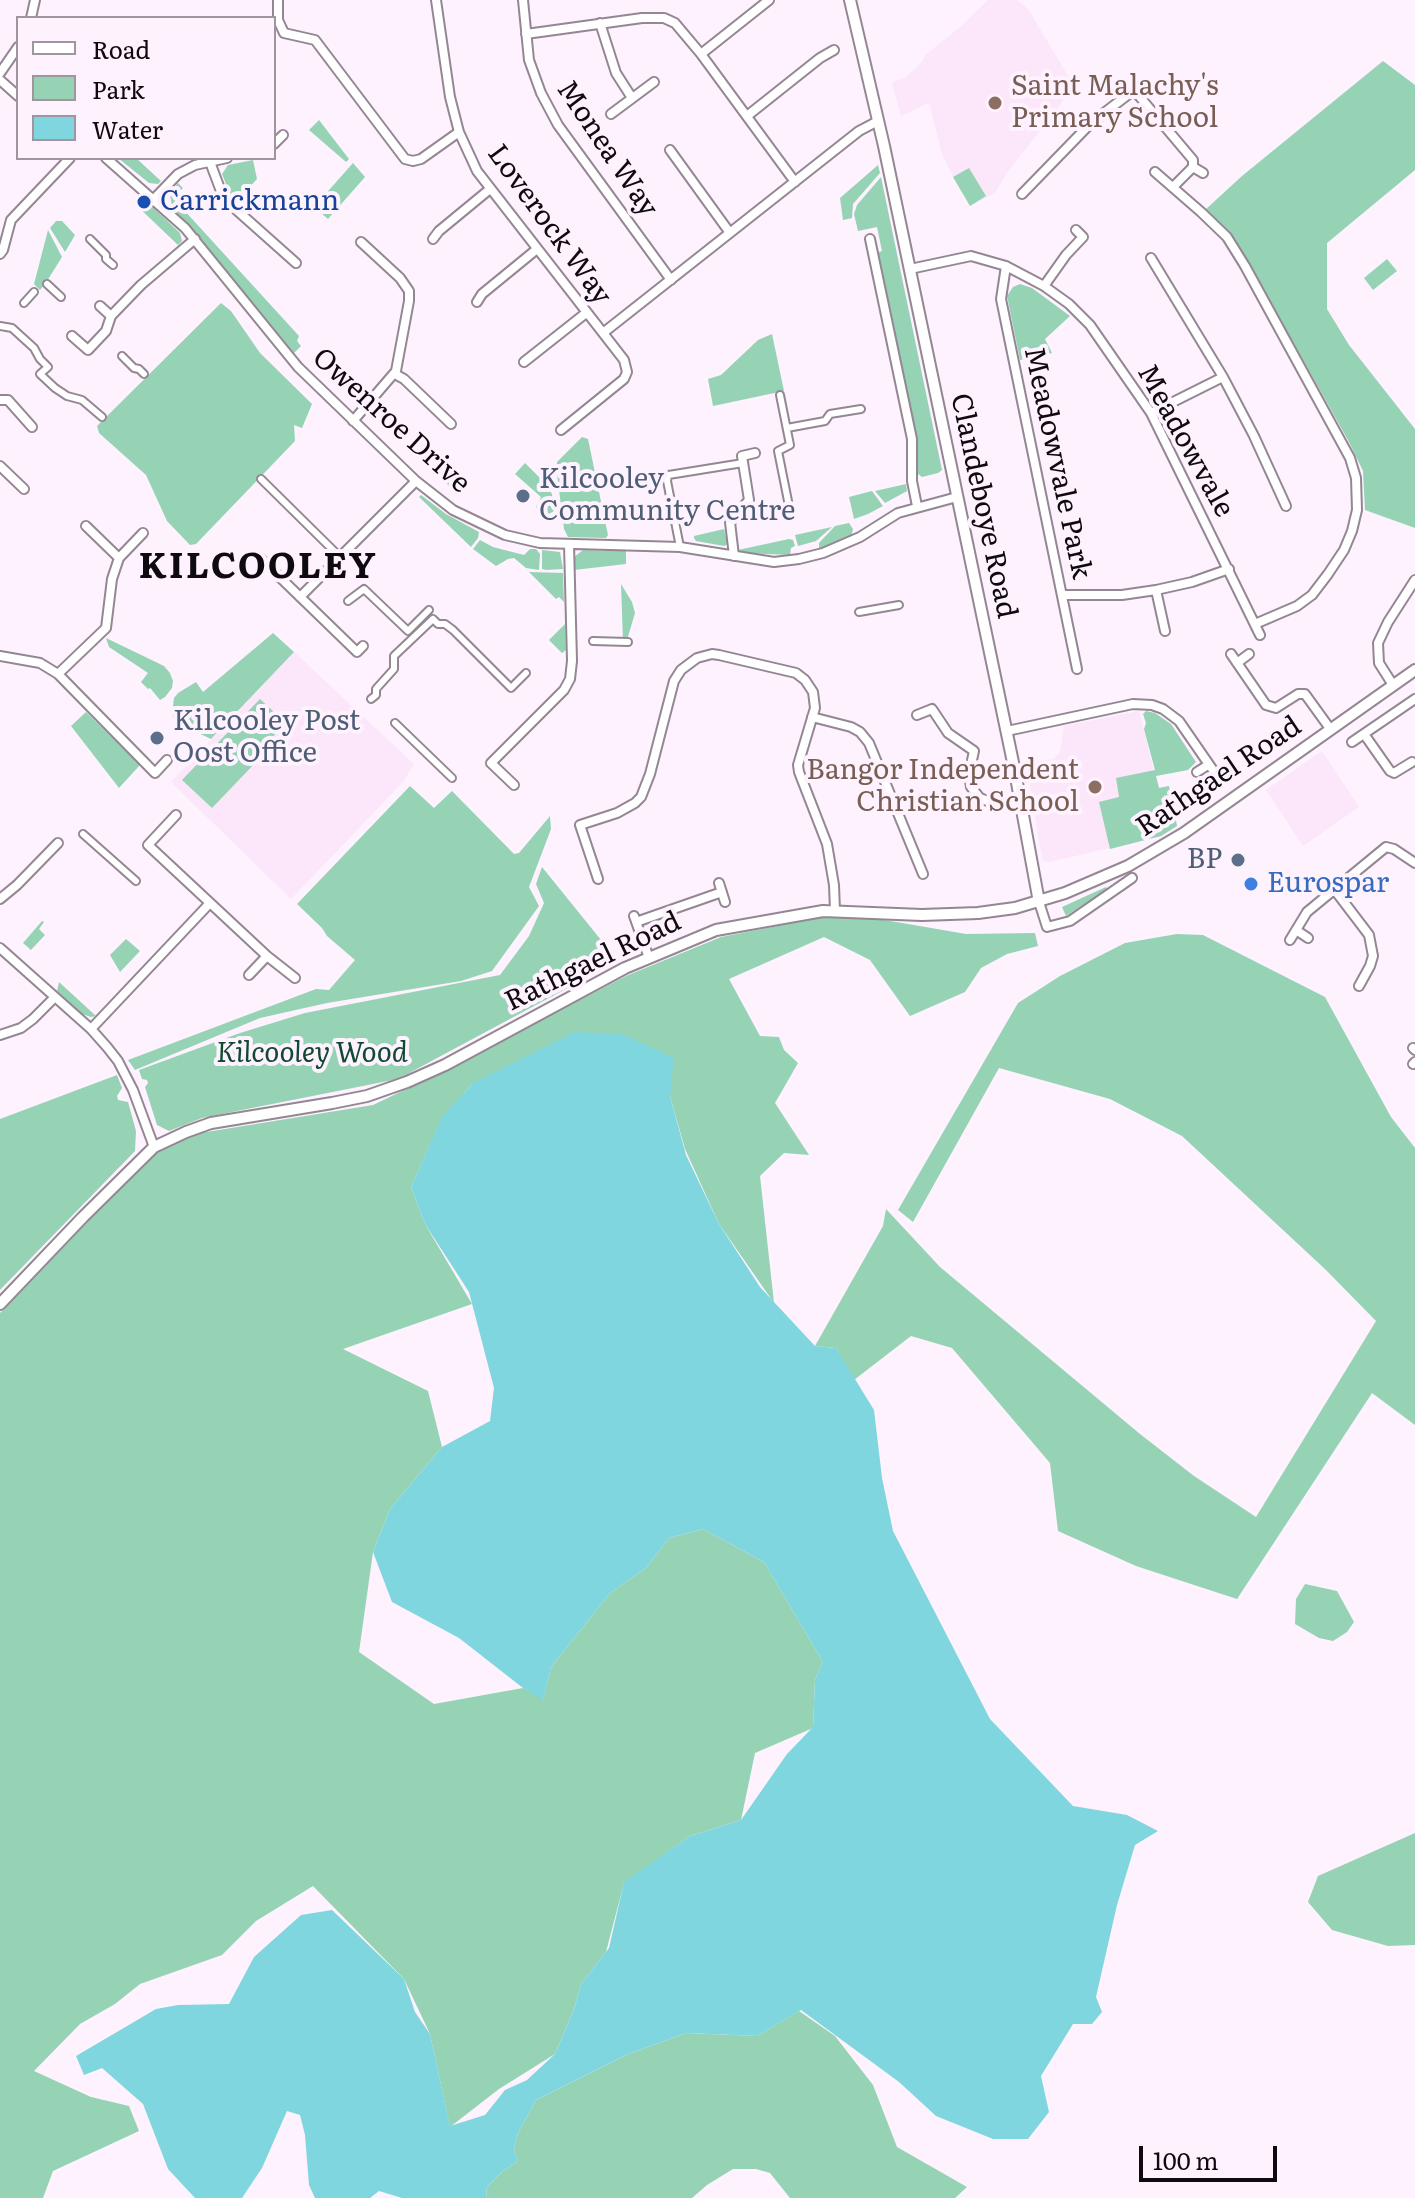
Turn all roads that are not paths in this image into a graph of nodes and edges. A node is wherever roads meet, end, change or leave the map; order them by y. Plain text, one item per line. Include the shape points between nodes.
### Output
1 (278, 0) edge
2 (436, 0) edge
3 (523, 0) edge
4 (769, 0) edge
5 (850, 0) edge
6 (600, 23) junction
7 (526, 34) junction
8 (16, 50) edge
9 (834, 50) dead end
10 (701, 54) junction
11 (0, 73) edge
12 (0, 80) edge
13 (654, 82) dead end
14 (16, 94) edge
15 (632, 98) junction
16 (611, 114) dead end
17 (1103, 115) junction
18 (747, 116) junction
19 (878, 121) junction
20 (1110, 124) dead end
21 (459, 132) junction
22 (283, 135) dead end
23 (276, 142) edge
24 (670, 150) dead end
25 (68, 160) edge
26 (108, 160) edge
27 (218, 160) edge
28 (210, 162) junction
29 (1193, 167) junction
30 (1203, 173) dead end
31 (795, 182) junction
32 (1155, 186) dead end
33 (1173, 187) junction
34 (490, 189) junction
35 (1022, 194) dead end
36 (153, 200) junction
37 (1076, 230) dead end
38 (730, 233) junction
39 (3, 237) edge
40 (90, 239) dead end
41 (195, 239) junction
42 (433, 239) dead end
43 (870, 239) dead end
44 (361, 242) dead end
45 (537, 249) junction
46 (0, 254) edge
47 (296, 263) dead end
48 (113, 265) dead end
49 (1151, 265) dead end
50 (1006, 266) junction
51 (910, 269) junction
52 (671, 280) junction
53 (47, 284) dead end
54 (1044, 286) junction
55 (34, 292) dead end
56 (61, 297) dead end
57 (477, 302) dead end
58 (24, 303) dead end
59 (100, 306) dead end
60 (586, 313) junction
61 (111, 316) junction
62 (0, 326) edge
63 (603, 333) junction
64 (72, 336) dead end
65 (122, 356) dead end
66 (524, 362) dead end
67 (144, 374) dead end
68 (395, 374) junction
69 (1223, 377) junction
70 (780, 395) dead end
71 (0, 400) edge
72 (858, 408) dead end
73 (1151, 413) junction
74 (102, 417) dead end
75 (353, 421) junction
76 (451, 424) dead end
77 (32, 427) dead end
78 (787, 428) junction
79 (561, 430) dead end
80 (755, 453) dead end
81 (743, 463) junction
82 (0, 466) edge
83 (668, 475) junction
84 (261, 479) dead end
85 (416, 481) junction
86 (631, 482) dead end
87 (24, 489) dead end
88 (957, 497) junction
89 (917, 506) junction
90 (1286, 506) dead end
91 (790, 511) dead end
92 (86, 526) dead end
93 (143, 533) dead end
94 (569, 544) junction
95 (680, 547) junction
96 (734, 556) junction
97 (340, 557) junction
98 (119, 558) junction
99 (260, 558) dead end
100 (1229, 569) junction
101 (1415, 580) edge
102 (1156, 590) junction
103 (1062, 595) junction
104 (300, 597) junction
105 (348, 601) dead end
106 (899, 605) dead end
107 (429, 610) dead end
108 (859, 612) dead end
109 (1255, 624) junction
110 (1165, 631) dead end
111 (1260, 635) dead end
112 (593, 641) dead end
113 (628, 642) dead end
114 (363, 646) dead end
115 (1231, 654) dead end
116 (1249, 654) dead end
117 (0, 656) edge
118 (1237, 663) junction
119 (1077, 669) dead end
120 (1415, 670) edge
121 (526, 673) dead end
122 (58, 674) junction
123 (1393, 685) junction
124 (371, 699) dead end
125 (1415, 699) edge
126 (917, 715) dead end
127 (812, 717) junction
128 (395, 723) dead end
129 (1331, 730) junction
130 (1007, 731) junction
131 (1364, 734) junction
132 (1352, 742) dead end
133 (167, 760) dead end
134 (1412, 762) dead end
135 (1208, 765) junction
136 (1197, 772) dead end
137 (1394, 773) junction
138 (1217, 776) dead end
139 (452, 778) dead end
140 (1395, 783) dead end
141 (514, 785) dead end
142 (1020, 801) junction
143 (997, 805) junction
144 (176, 815) dead end
145 (993, 816) dead end
146 (83, 834) dead end
147 (58, 843) dead end
148 (930, 860) dead end
149 (919, 863) junction
150 (1415, 863) edge
151 (923, 874) dead end
152 (1132, 878) dead end
153 (598, 879) dead end
154 (136, 881) dead end
155 (1334, 889) junction
156 (0, 899) edge
157 (725, 902) dead end
158 (1039, 902) junction
159 (210, 903) junction
160 (835, 911) junction
161 (1296, 930) junction
162 (1308, 938) dead end
163 (1290, 940) dead end
164 (0, 948) edge
165 (267, 956) junction
166 (649, 958) junction
167 (1367, 972) junction
168 (249, 975) dead end
169 (295, 978) dead end
170 (1378, 978) dead end
171 (1359, 986) dead end
172 (55, 997) junction
173 (91, 1029) junction
174 (0, 1035) edge
175 (154, 1147) junction
176 (0, 1304) edge

1 - 21 street via 284,33 315,40 405,159 421,159
2 - 21 street, Loverock Way
3 - 7 street
4 - 10 street
5 - 19 street, Clandeboye Road
6 - 7 street
6 - 10 street via 664,18 682,29
6 - 15 street via 616,73
7 - 52 street, Monea Way via 529,60 558,125
8 - 11 street
9 - 18 street
10 - 18 street
12 - 14 street
13 - 15 street
15 - 16 street
17 - 20 street
17 - 29 street via 1134,90 1193,160
17 - 35 street
18 - 31 street
19 - 31 street
19 - 51 street, Clandeboye Road
21 - 34 street, Loverock Way
22 - 23 street
24 - 38 street
25 - 39 street via 11,220
26 - 36 street, Owenroe Drive
27 - 28 street
28 - 36 street via 178,174
28 - 47 street via 232,206
29 - 30 street
29 - 33 street
31 - 38 street
32 - 33 street via 1158,175
33 - 109 street via 1227,237 1350,458 1356,478 1352,531 1328,574 1297,606
34 - 42 street
34 - 45 street, Loverock Way
36 - 41 street, Owenroe Drive
37 - 54 street via 1083,237
38 - 52 street
39 - 46 street
40 - 48 street
41 - 61 street
41 - 75 street, Owenroe Drive via 291,359
43 - 89 street via 912,439
44 - 68 street via 409,291
45 - 57 street
45 - 60 street, Loverock Way
49 - 69 street
50 - 51 street, Meadowvale via 971,256
50 - 54 street, Meadowvale
50 - 103 street, Meadowvale Park via 1001,299
51 - 88 street, Clandeboye Road
52 - 63 street
53 - 56 street
54 - 73 street, Meadowvale via 1090,325
55 - 58 street
59 - 61 street
60 - 63 street, Loverock Way
60 - 66 street
61 - 64 street via 106,331 88,350
62 - 74 street via 12,328 34,348 48,367 40,374 55,388
63 - 79 street, Loverock Way via 624,360 624,379
65 - 67 street
68 - 75 street
68 - 76 street
69 - 73 street
69 - 90 street
70 - 78 street
71 - 77 street via 8,400
72 - 78 street
73 - 100 street, Meadowvale
75 - 85 street, Owenroe Drive
78 - 91 street via 790,445 778,451
80 - 81 street via 742,456
81 - 83 street
81 - 96 street via 749,500 730,522
82 - 87 street
83 - 86 street
83 - 95 street
84 - 97 street
85 - 94 street, Owenroe Drive via 460,514 505,535
85 - 97 street
88 - 89 street, Owenroe Drive
88 - 130 street, Clandeboye Road
89 - 96 street, Owenroe Drive via 815,555 774,562
92 - 98 street
93 - 98 street
94 - 95 street, Owenroe Drive
94 - 141 street via 570,679 491,763
95 - 96 street, Owenroe Drive
97 - 104 street
98 - 122 street via 106,628
99 - 104 street
100 - 102 street
100 - 109 street, Meadowvale
101 - 123 street via 1378,643 1379,663
102 - 103 street
102 - 110 street
103 - 119 street, Meadowvale Park
104 - 114 street via 357,652
105 - 107 street via 367,586 408,631
106 - 108 street
109 - 111 street, Meadowvale
112 - 113 street
115 - 118 street
116 - 118 street
117 - 122 street via 40,663
118 - 129 street via 1269,707 1305,694
120 - 123 street, Rathgael Road
121 - 124 street via 511,688 453,630 433,619 394,656 394,669
122 - 133 street via 155,773
123 - 129 street, Rathgael Road
125 - 131 street
126 - 143 street via 932,709 948,733 974,751 971,787
127 - 149 street via 851,727 869,743
127 - 153 street via 813,692 796,673 712,654 681,670 641,797 617,813 580,825
127 - 160 street via 798,765 827,844
128 - 139 street
129 - 158 street, Rathgael Road via 1150,853
130 - 135 street via 1133,704 1152,705 1179,721
130 - 142 street, Clandeboye Road
131 - 132 street
131 - 137 street
134 - 137 street
135 - 136 street
135 - 138 street
137 - 140 street
142 - 143 street
142 - 158 street, Clandeboye Road
143 - 145 street
144 - 159 street via 148,845
146 - 154 street
147 - 156 street
148 - 149 street
149 - 151 street
150 - 155 street via 1386,847
152 - 158 street via 1070,921 1047,927
155 - 161 street via 1307,912
155 - 167 street via 1369,935 1373,956
157 - 166 street via 721,888 635,919
158 - 160 street, Rathgael Road via 950,914
159 - 165 street
159 - 173 street
160 - 166 street, Rathgael Road via 716,930
161 - 162 street
161 - 163 street
164 - 172 street
165 - 168 street
165 - 169 street
166 - 175 street, Rathgael Road via 407,1082 367,1096 211,1123
167 - 170 street
167 - 171 street
172 - 173 street
172 - 174 street via 21,1028
173 - 175 street via 122,1069
175 - 176 street, Rathgael Road

